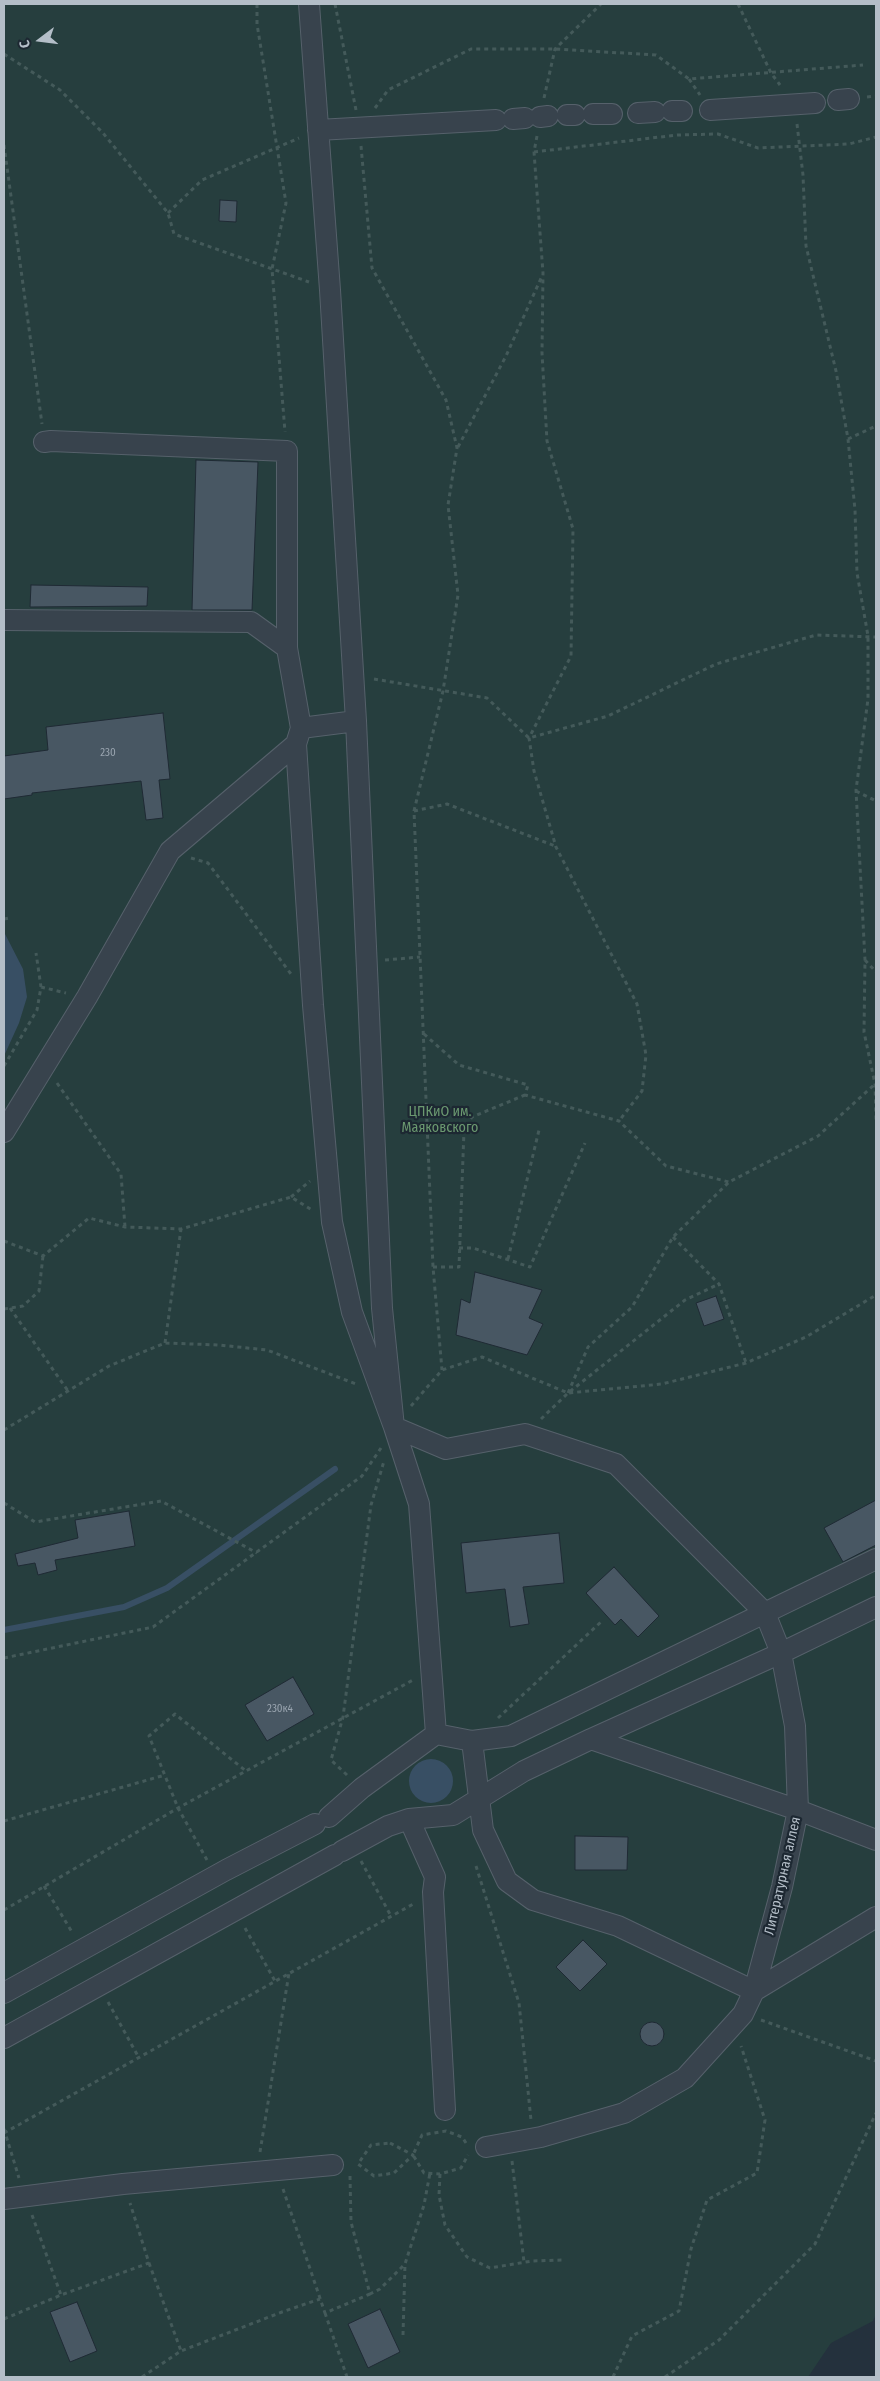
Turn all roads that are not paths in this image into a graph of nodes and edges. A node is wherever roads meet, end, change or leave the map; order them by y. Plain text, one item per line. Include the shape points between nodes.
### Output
1 (308, 4) edge
2 (815, 103) dead end
3 (710, 110) dead end
4 (552, 116) road end
5 (318, 130) junction
6 (44, 442) road end
7 (4, 620) edge
8 (287, 648) junction
9 (356, 721) junction
10 (298, 736) junction
11 (4, 1132) edge
12 (394, 1427) junction
13 (876, 1559) edge
14 (876, 1607) edge
15 (765, 1613) junction
16 (780, 1653) junction
17 (436, 1734) junction
18 (591, 1739) junction
19 (472, 1741) junction
20 (477, 1798) junction
21 (798, 1810) junction
22 (409, 1819) junction
23 (876, 1840) edge
24 (876, 1917) edge
25 (754, 1991) junction
26 (4, 1994) edge
27 (4, 2038) edge
28 (445, 2110) dead end
29 (486, 2147) dead end
30 (341, 2170) road end
31 (4, 2199) edge

1 - 5 street
2 - 3 street
4 - 5 street
5 - 9 street
6 - 8 street via 286,451
7 - 8 street via 251,622
8 - 10 street
9 - 10 street
9 - 12 street via 382,1308
10 - 11 street via 170,851 87,997
10 - 12 street via 313,1005 332,1222 352,1312
12 - 15 street, Литературная аллея via 446,1449 525,1434 616,1464
12 - 17 street via 419,1504
13 - 15 street
14 - 16 street
15 - 16 street, Литературная аллея
15 - 19 street via 512,1736
16 - 18 street
16 - 21 street, Литературная аллея via 794,1726
17 - 19 street
17 - 26 street via 322,1820
18 - 20 street
18 - 21 street
19 - 20 street
20 - 22 street via 453,1815
20 - 25 street via 483,1830 507,1881 533,1900 618,1926
21 - 23 street
21 - 25 street, Литературная аллея via 782,1887
22 - 27 street via 388,1826 343,1850
22 - 28 street via 435,1876 433,1892
24 - 25 street
25 - 29 street, Литературная аллея via 739,2019 685,2078 624,2113 533,2138
30 - 31 street via 266,2172 123,2184

